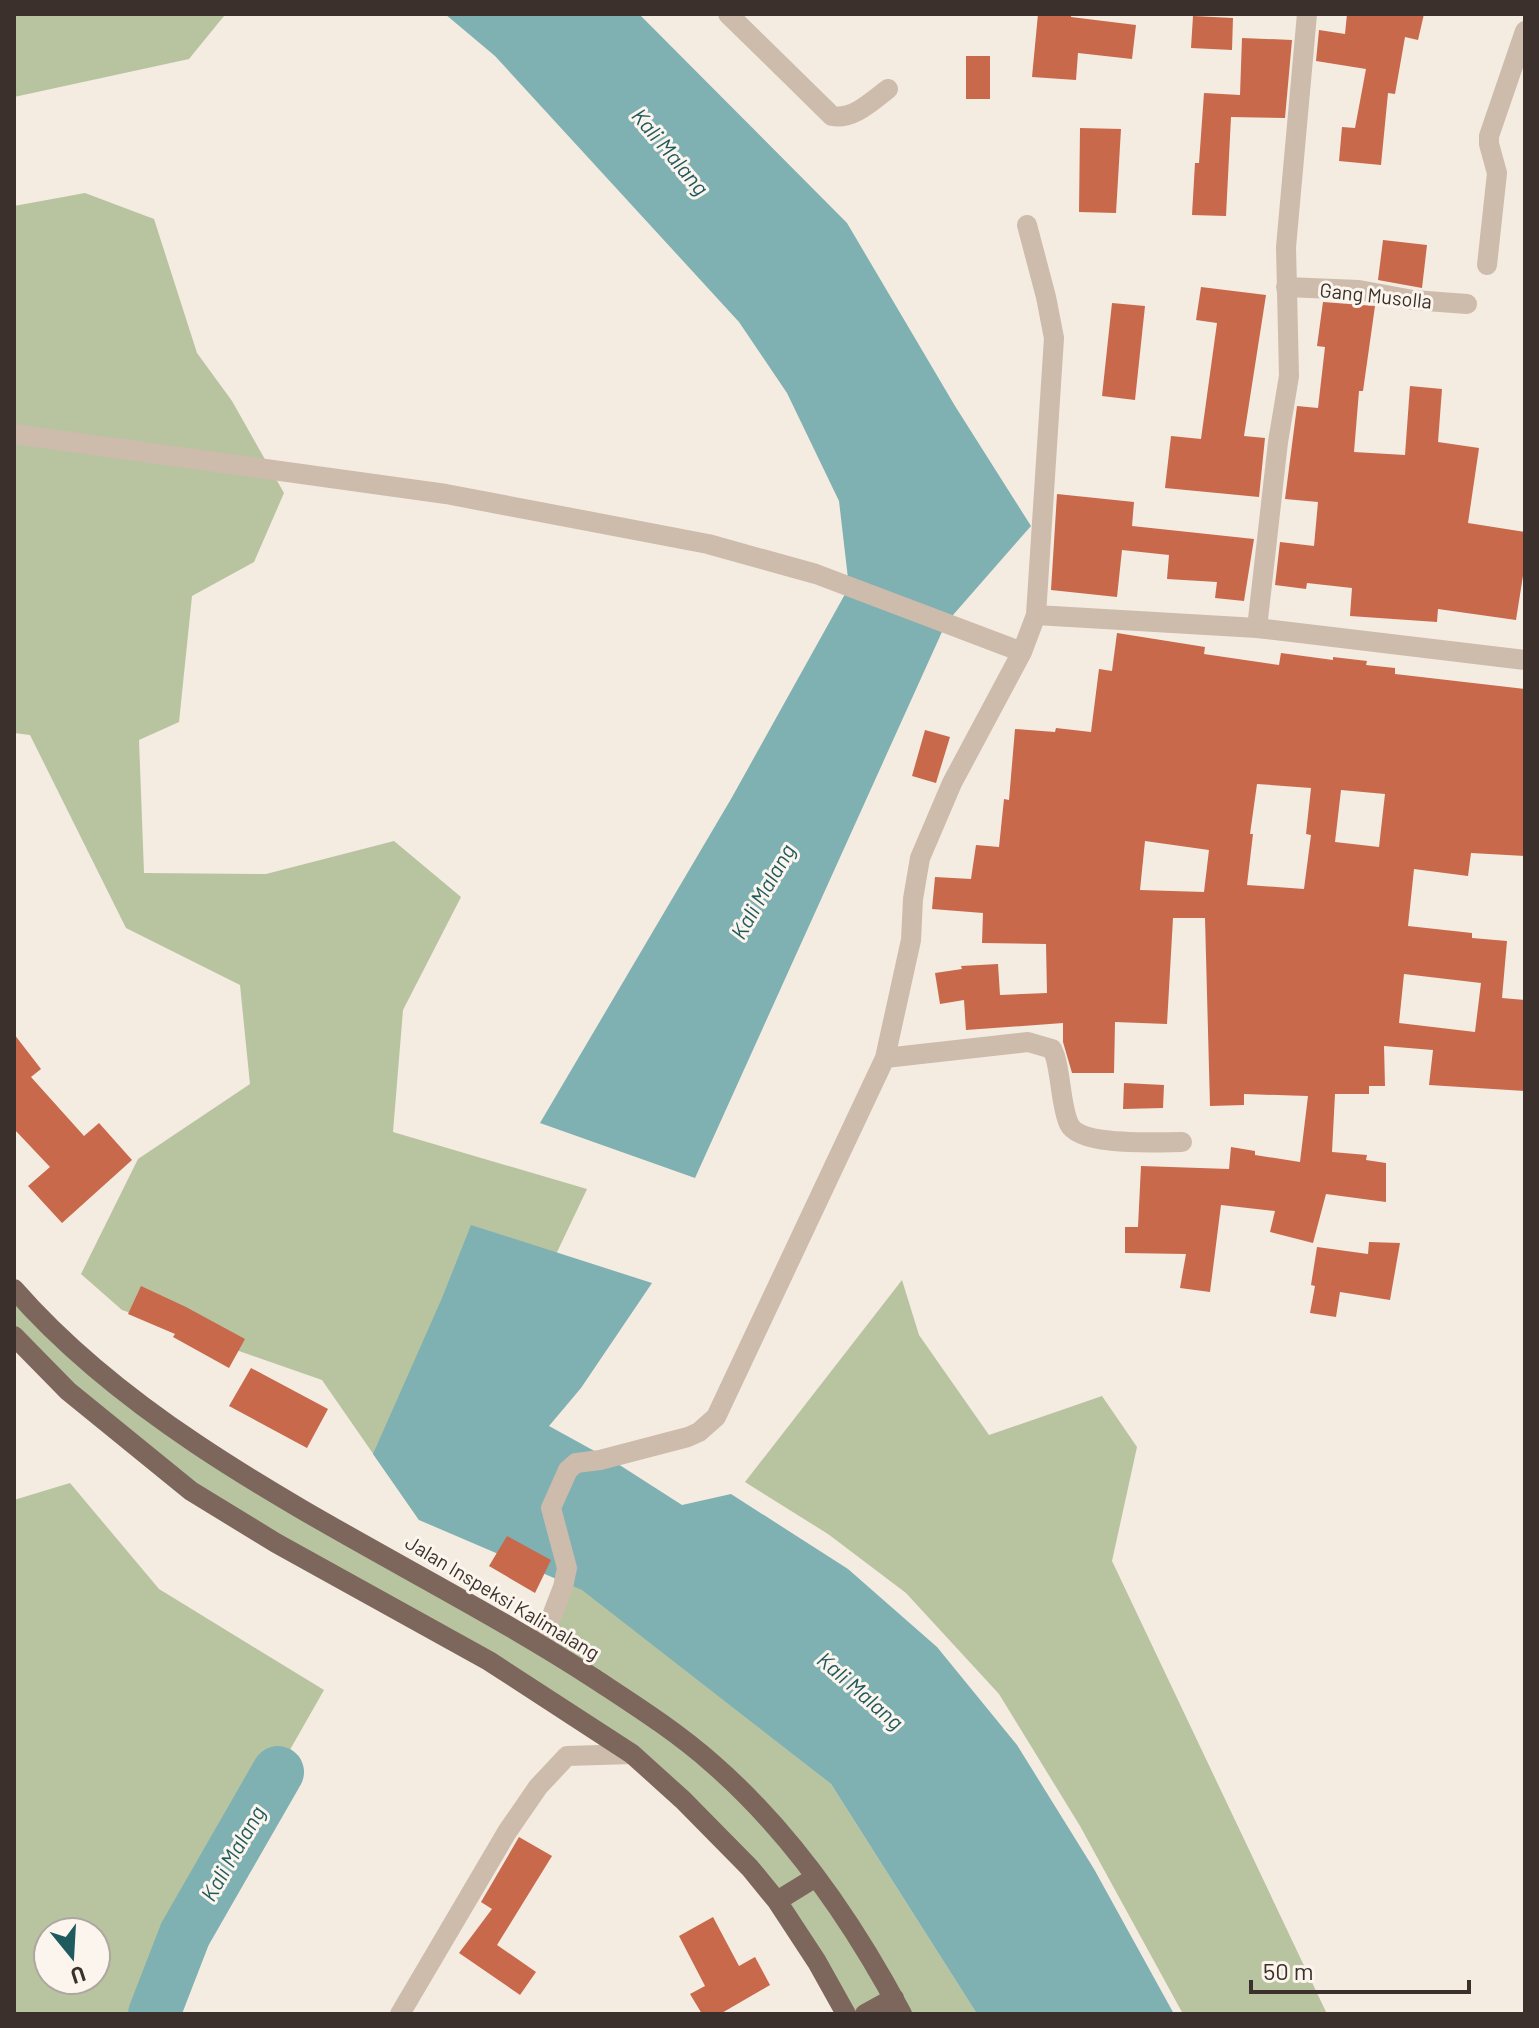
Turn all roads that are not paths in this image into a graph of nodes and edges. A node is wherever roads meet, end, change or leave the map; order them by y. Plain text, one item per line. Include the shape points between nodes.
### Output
1 (728, 14) edge
2 (1307, 14) edge
3 (1525, 31) edge
4 (888, 89) dead end
5 (1027, 225) dead end
6 (1487, 265) dead end
7 (1286, 287) junction
8 (1467, 304) dead end
9 (14, 434) edge
10 (1036, 615) junction
11 (1257, 628) junction
12 (1014, 649) junction
13 (1525, 660) edge
14 (885, 1058) junction
15 (1182, 1142) dead end
16 (14, 1289) edge
17 (14, 1336) edge
18 (541, 1644) junction
19 (632, 1754) junction
20 (816, 1877) junction
21 (777, 1901) junction
22 (898, 2006) edge
23 (400, 2014) edge
24 (846, 2014) edge
25 (865, 2014) edge

1 - 4 street via 832,116 852,115
2 - 7 street
3 - 6 street via 1489,136 1497,173
5 - 10 street via 1054,338
7 - 8 street, Gang Musolla
7 - 11 street via 1289,376
9 - 12 street via 446,494 708,544 816,574
10 - 11 street
10 - 12 street
11 - 13 street
12 - 14 street via 920,858 911,940
14 - 15 street via 1039,1044 1052,1049 1069,1124 1078,1134 1103,1140
14 - 18 street via 716,1417 699,1432 576,1463 557,1491 551,1508 567,1568
16 - 18 main road, Jalan Inspeksi Kalimalang via 57,1336 219,1458
17 - 19 main road via 68,1391 191,1491 489,1661
18 - 20 main road, Jalan Inspeksi Kalimalang via 658,1720 714,1765 780,1831
19 - 21 main road via 683,1800
19 - 23 street via 567,1756 538,1787
20 - 21 main road
20 - 22 main road, Jalan Inspeksi Kalimalang
21 - 24 main road
22 - 25 main road

